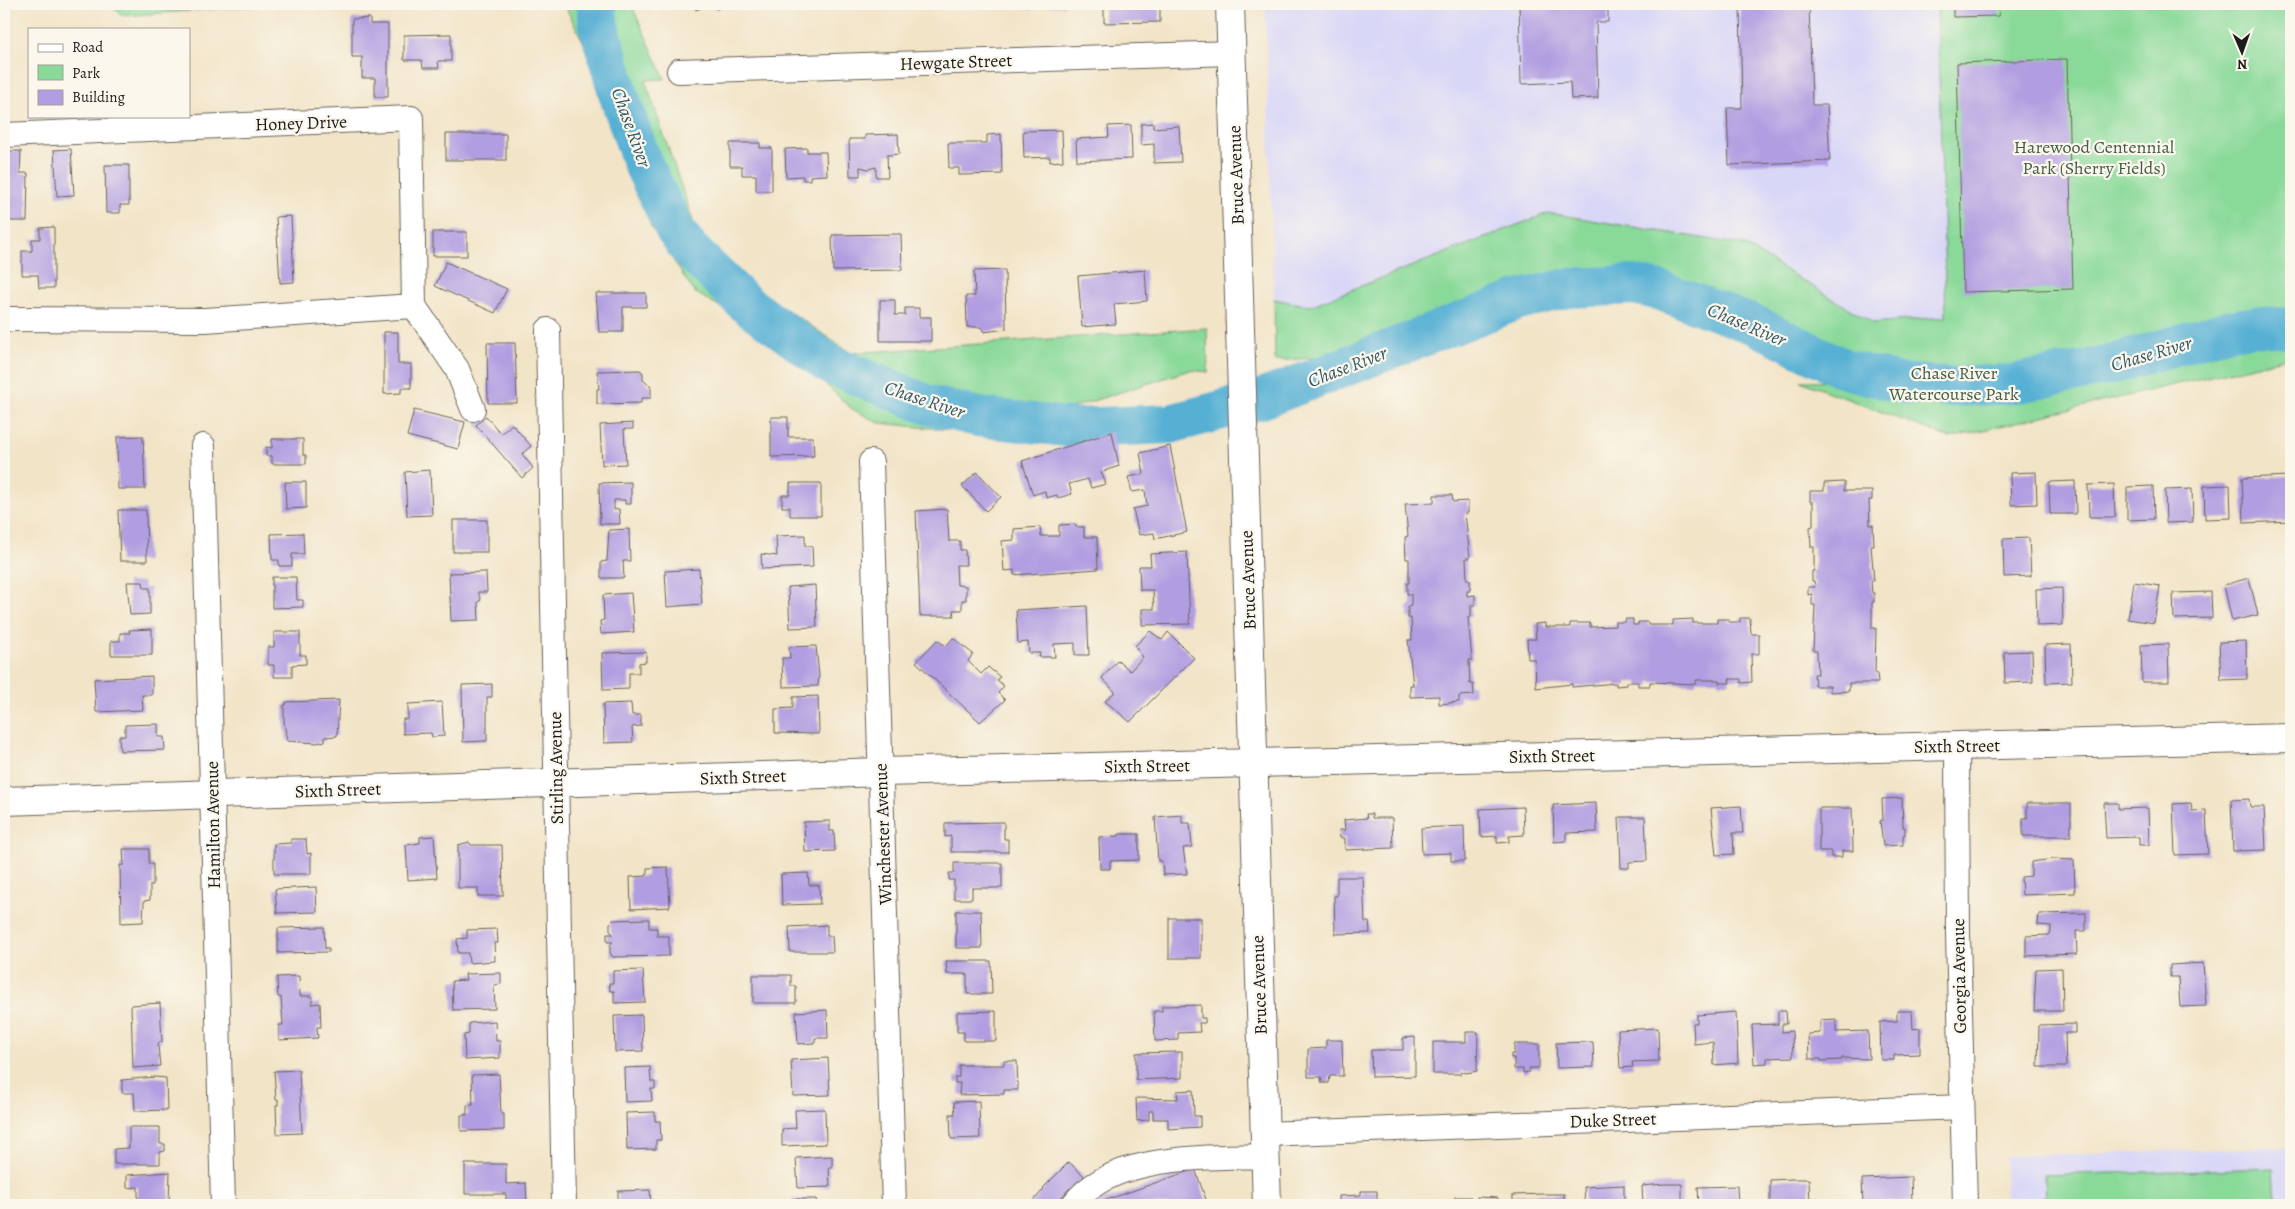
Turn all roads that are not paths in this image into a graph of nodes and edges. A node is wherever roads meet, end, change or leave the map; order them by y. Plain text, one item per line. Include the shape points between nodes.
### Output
1 (1230, 4) edge
2 (1232, 53) junction
3 (680, 71) dead end
4 (4, 135) edge
5 (414, 306) junction
6 (4, 319) edge
7 (548, 330) dead end
8 (473, 409) dead end
9 (203, 446) dead end
10 (871, 462) dead end
11 (2291, 738) edge
12 (1957, 746) junction
13 (1253, 763) junction
14 (882, 772) junction
15 (557, 783) junction
16 (212, 795) junction
17 (4, 801) edge
18 (1962, 1107) junction
19 (1265, 1145) junction
20 (223, 1205) edge
21 (564, 1205) edge
22 (894, 1205) edge
23 (1073, 1205) edge
24 (1267, 1205) edge
25 (1965, 1205) edge

1 - 2 street, Bruce Avenue
2 - 3 street, Hewgate Street
2 - 13 street, Bruce Avenue
4 - 5 street, Honey Drive via 411,118
5 - 6 street via 205,320
5 - 8 street via 457,369
7 - 15 street, Stirling Avenue
9 - 16 street, Hamilton Avenue
10 - 14 street, Winchester Avenue
11 - 12 street, Sixth Street
12 - 13 street, Sixth Street
12 - 18 street, Georgia Avenue
13 - 14 street, Sixth Street
13 - 19 street, Bruce Avenue
14 - 15 street, Sixth Street
14 - 22 street, Winchester Avenue
15 - 16 street, Sixth Street
15 - 21 street, Stirling Avenue
16 - 17 street, Sixth Street
16 - 20 street, Hamilton Avenue
18 - 19 street, Duke Street
18 - 25 street, Georgia Avenue
19 - 23 street via 1131,1168 1100,1182
19 - 24 street, Bruce Avenue

